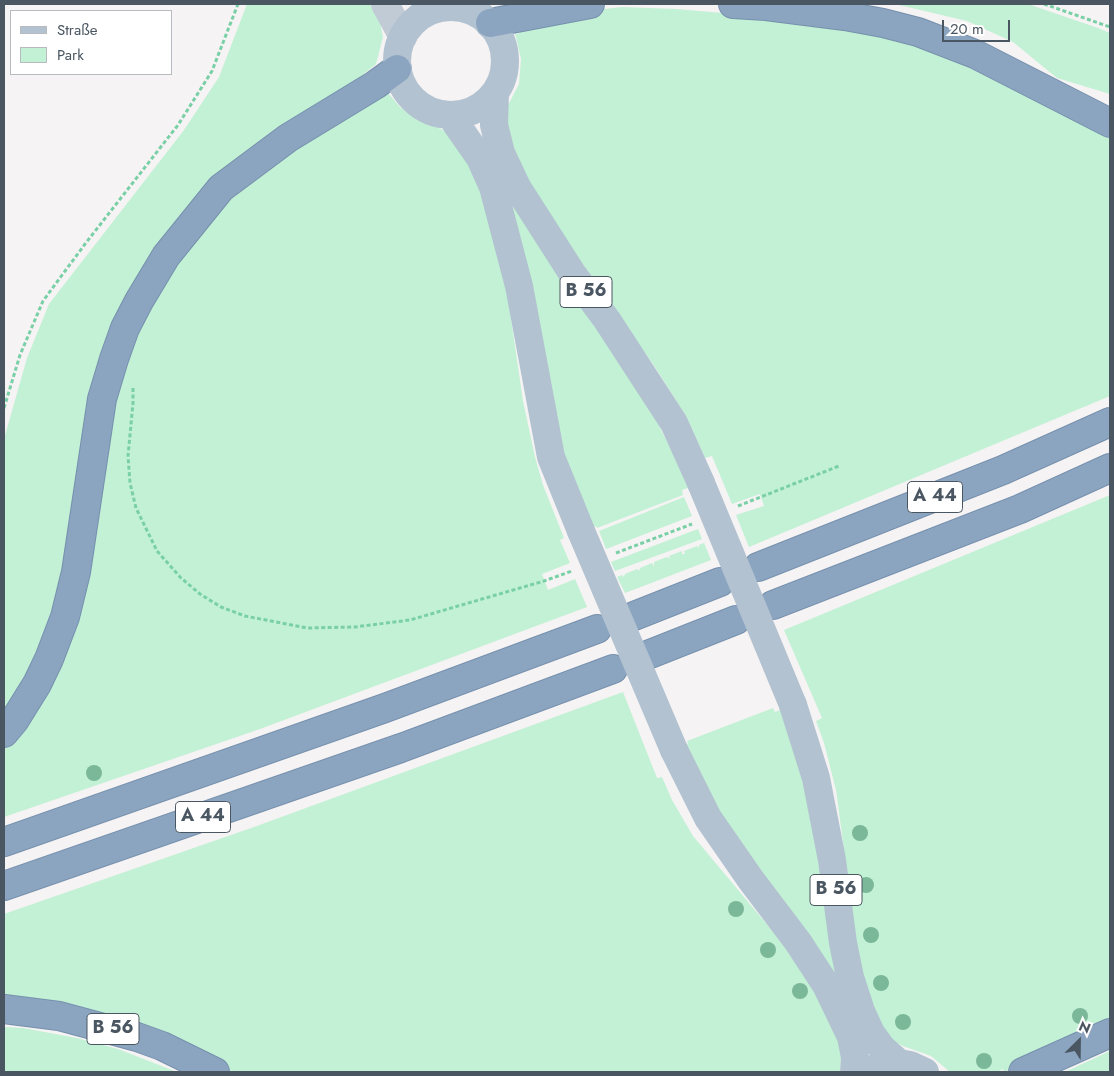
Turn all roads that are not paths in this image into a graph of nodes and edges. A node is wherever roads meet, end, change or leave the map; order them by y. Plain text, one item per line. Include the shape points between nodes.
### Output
1 (384, 4) edge
2 (590, 4) edge
3 (733, 4) edge
4 (433, 6) edge
5 (490, 23) junction
6 (403, 36) junction
7 (398, 69) junction
8 (495, 94) junction
9 (450, 115) junction
10 (1110, 123) edge
11 (1110, 422) edge
12 (1110, 468) edge
13 (758, 567) dead end
14 (720, 582) dead end
15 (773, 605) dead end
16 (634, 616) dead end
17 (736, 620) dead end
18 (597, 629) dead end
19 (650, 654) dead end
20 (613, 669) dead end
21 (4, 733) edge
22 (4, 842) edge
23 (4, 886) edge
24 (4, 1009) edge
25 (1102, 1037) edge
26 (899, 1063) junction
27 (216, 1072) edge
28 (854, 1072) edge
29 (866, 1072) edge
30 (925, 1072) edge
31 (1023, 1072) edge
32 (1050, 1072) edge

1 - 6 main road
2 - 5 highway
3 - 10 highway via 845,16 918,32 974,54
4 - 5 main road, B 56 via 460,7 477,13
4 - 6 main road, B 56
5 - 8 main road, B 56 via 500,37 506,56 503,77
6 - 7 main road via 398,52
7 - 9 main road via 405,89 413,99 436,113
7 - 21 highway via 288,138 220,188 166,256 139,301 125,328 102,399 76,572 65,617 37,684
8 - 9 main road via 471,112
8 - 26 main road, B 56, bridge via 494,125 501,153 518,187 567,265 674,423 793,705 816,778 850,978 871,1033
9 - 28 main road, bridge via 480,158 493,187 519,286 551,457 581,531 674,750 708,818 826,985 851,1037
11 - 13 highway, A 44 via 1003,470
12 - 15 highway, A 44 via 1020,509
14 - 16 highway
17 - 19 highway
18 - 22 highway, A 44 via 386,708
20 - 23 highway, A 44 via 401,748
24 - 27 highway, B 56 via 59,1016 128,1034
25 - 31 highway
25 - 32 highway via 1076,1059
26 - 29 main road, B 56 via 878,1066
26 - 30 main road, B 56

